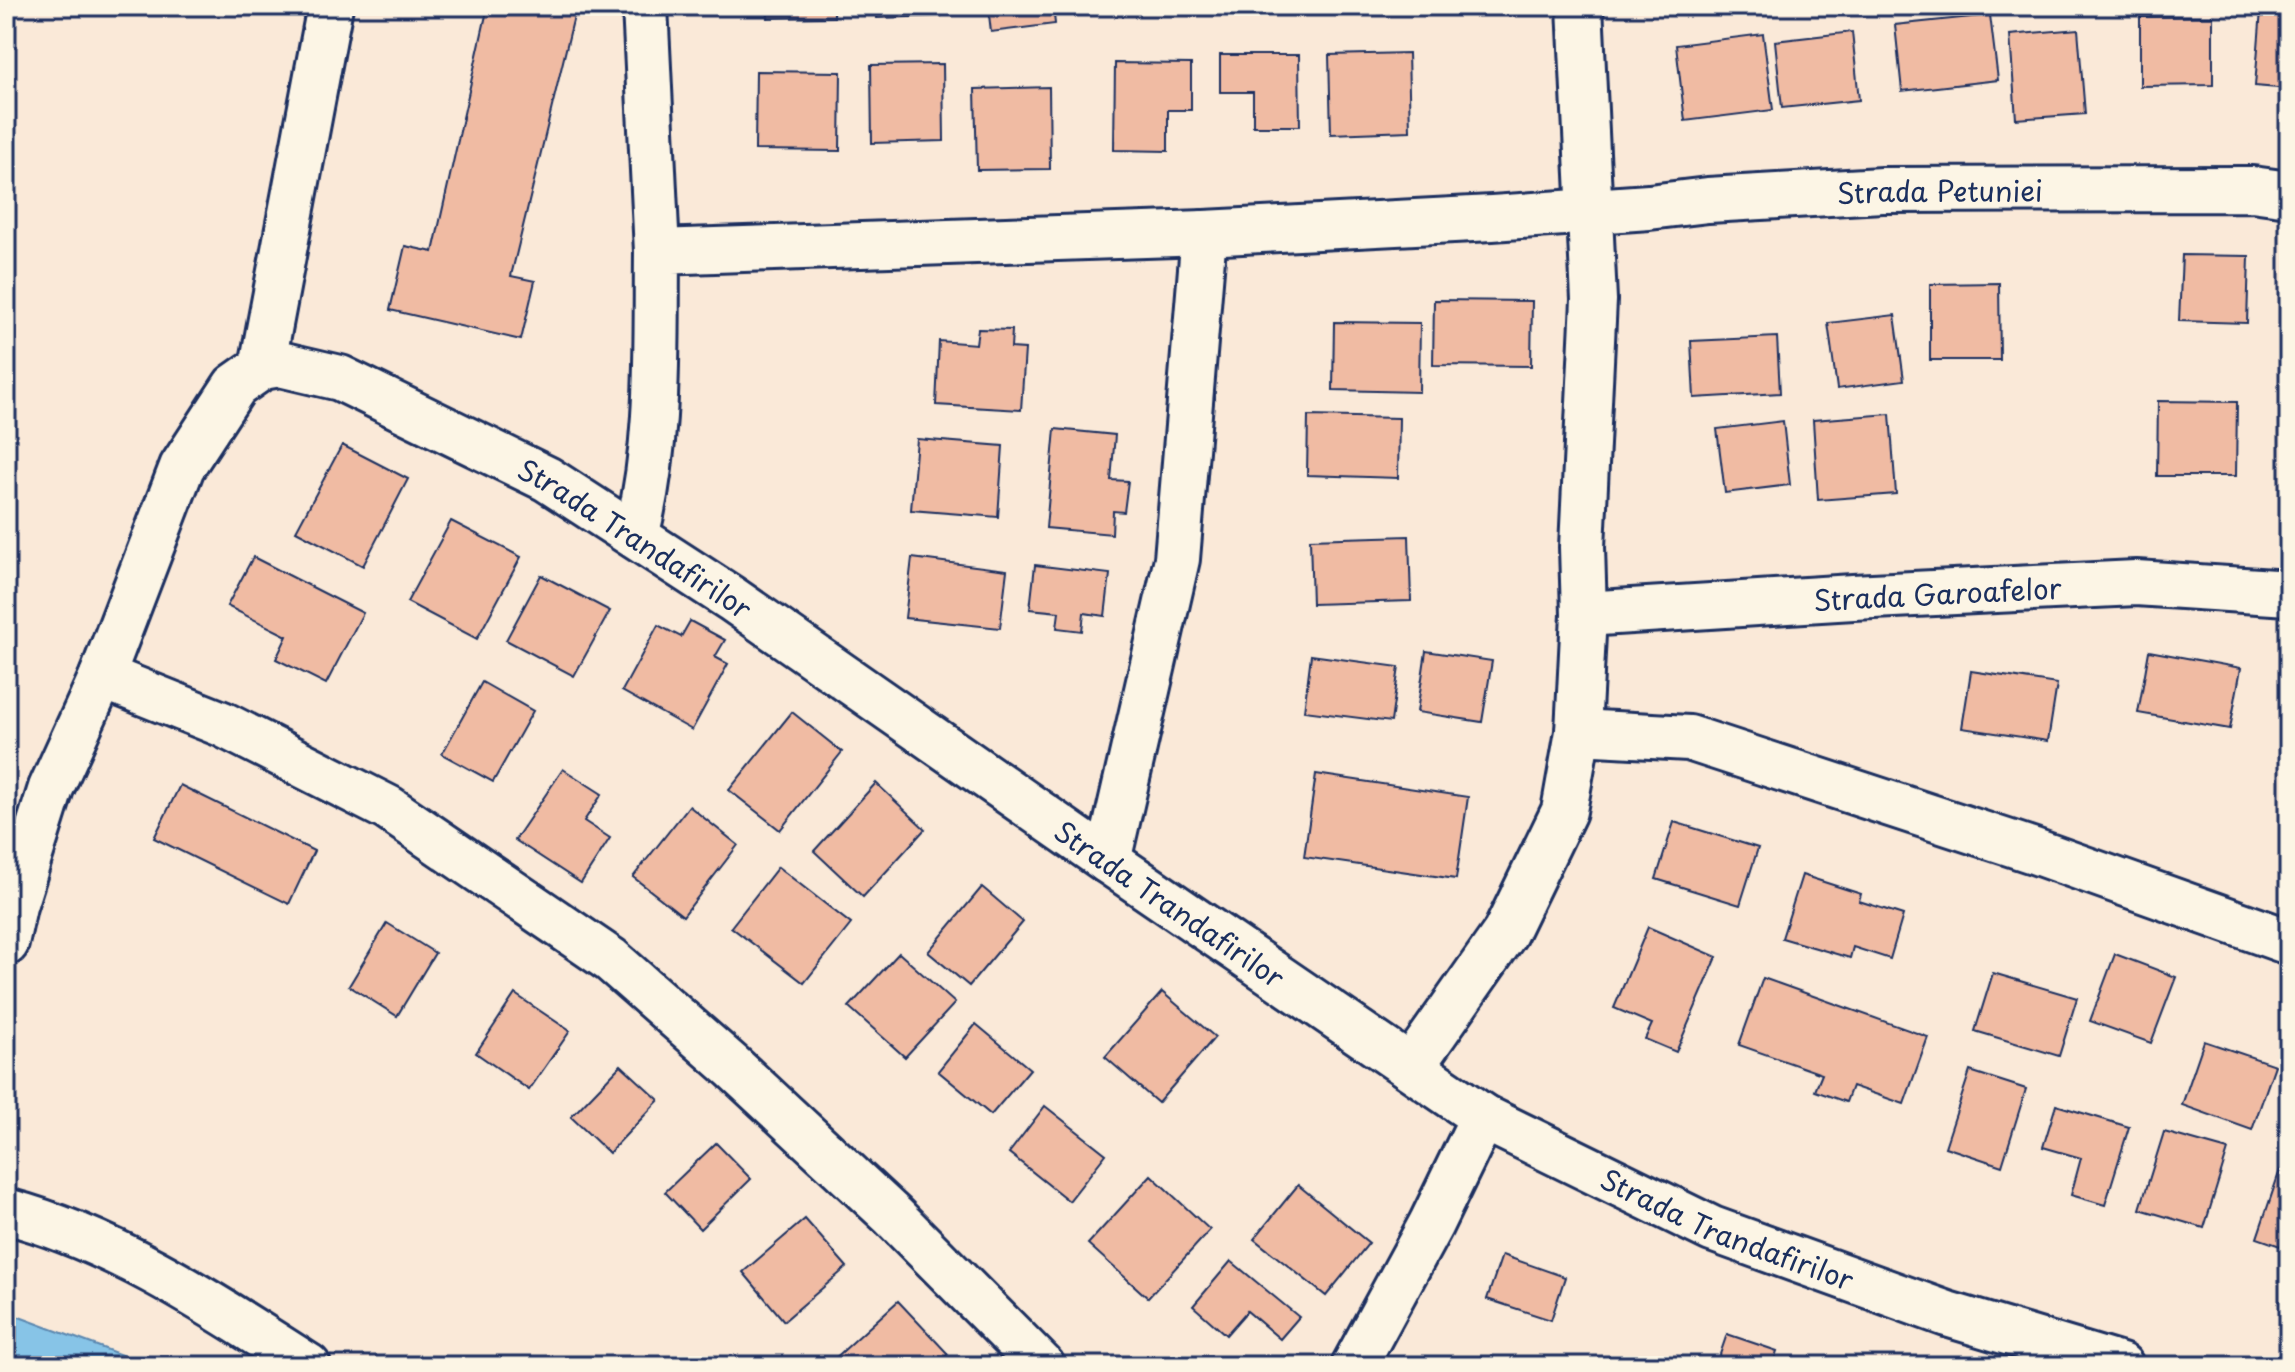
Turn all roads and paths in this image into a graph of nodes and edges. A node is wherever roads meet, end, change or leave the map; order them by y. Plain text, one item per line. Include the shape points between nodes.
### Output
1 (330, 6) edge
2 (645, 6) edge
3 (1580, 6) edge
4 (2289, 194) edge
5 (1589, 211) junction
6 (1204, 233) junction
7 (657, 252) junction
8 (262, 367) junction
9 (636, 536) junction
10 (2289, 593) edge
11 (1584, 614) junction
12 (102, 676) junction
13 (1578, 732) junction
14 (1108, 861) junction
15 (2289, 942) edge
16 (6, 943) edge
17 (1411, 1067) junction
18 (1483, 1117) junction
19 (6, 1211) edge
20 (308, 1366) edge
21 (1042, 1366) edge
22 (1354, 1366) edge
23 (2121, 1366) edge

1 - 8 street
2 - 7 street
3 - 5 street
4 - 5 street, Strada Petuniei via 2252,189 1882,190
5 - 6 street, Strada Petuniei
5 - 11 street via 1594,300 1582,547
6 - 7 street, Strada Petuniei
6 - 14 street via 1177,559
7 - 9 street via 653,434
8 - 9 street, Strada Trandafirilor via 280,364 340,378 547,479
8 - 12 street via 235,386 182,467
9 - 14 street, Strada Trandafirilor
10 - 11 street, Strada Garoafelor via 2136,583
11 - 13 street
12 - 16 street via 51,788
12 - 21 street via 222,724 388,808 611,960 893,1216
13 - 15 street via 1689,738 2034,851
13 - 17 street via 1564,811 1505,933
14 - 17 street, Strada Trandafirilor
17 - 18 street, Strada Trandafirilor
18 - 22 street
18 - 23 street, Strada Trandafirilor via 1712,1229 1947,1314
19 - 20 street via 142,1264

